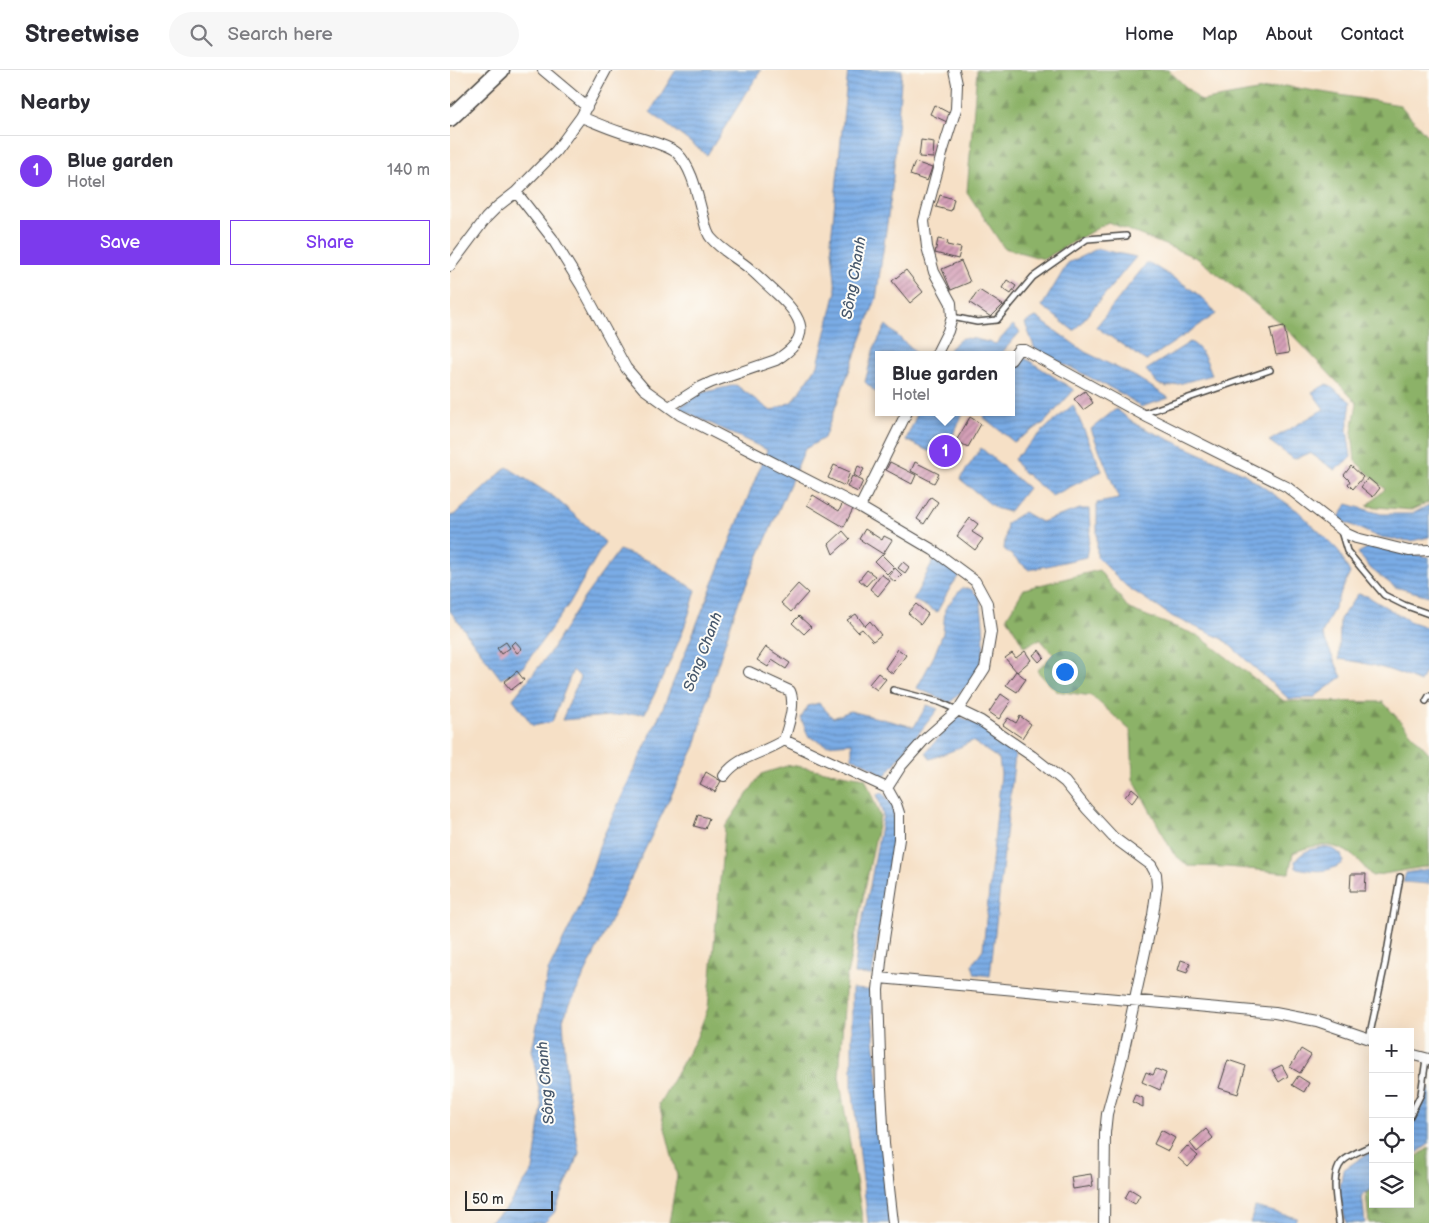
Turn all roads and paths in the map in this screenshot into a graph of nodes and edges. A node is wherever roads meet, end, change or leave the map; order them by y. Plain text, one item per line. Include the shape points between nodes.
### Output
1 (501, 70) edge
2 (543, 70) edge
3 (606, 70) edge
4 (954, 70) edge
5 (586, 107) junction
6 (581, 117) junction
7 (450, 118) edge
8 (516, 192) junction
9 (1126, 236) dead end
10 (450, 266) edge
11 (952, 317) junction
12 (938, 351) edge
13 (1015, 354) edge
14 (1270, 370) dead end
15 (669, 407) junction
16 (1142, 414) junction
17 (905, 416) edge
18 (860, 507) junction
19 (1341, 529) junction
20 (1429, 550) edge
21 (1429, 614) edge
22 (749, 672) dead end
23 (893, 690) dead end
24 (958, 710) junction
25 (784, 740) junction
26 (724, 776) dead end
27 (887, 788) junction
28 (1400, 877) dead end
29 (879, 978) junction
30 (1134, 999) junction
31 (1373, 1028) edge
32 (1369, 1039) edge
33 (1414, 1055) edge
34 (1428, 1059) edge
35 (1414, 1108) edge
36 (1369, 1147) edge
37 (893, 1223) edge
38 (1104, 1223) edge
39 (1339, 1223) edge

1 - 7 highway
2 - 5 street
3 - 5 street
4 - 11 street via 956,109 924,221 934,272 951,303
5 - 6 street
6 - 8 street via 556,151
6 - 15 street via 677,153 693,181 710,236 788,304 800,322 797,342 776,360 699,388
8 - 10 street via 486,218
8 - 15 street via 552,238 626,368 644,389
9 - 11 lane via 1087,240 1034,276 996,320 976,322
11 - 12 street
13 - 16 street via 1018,350 1025,350
14 - 16 lane
15 - 18 street
16 - 19 street via 1287,487
17 - 18 street
18 - 24 street via 933,550 975,581 987,602 991,632 985,668
19 - 20 street via 1356,538 1409,551
19 - 21 lane via 1347,551 1384,595
22 - 25 street via 790,691 792,699
23 - 24 lane
24 - 27 street via 925,739
24 - 30 street via 981,721 1065,782 1113,837 1151,866 1156,874 1153,915
25 - 26 street via 736,762
25 - 27 street
27 - 29 street via 899,813 899,840
28 - 31 lane
29 - 30 street
29 - 37 street via 884,1144
30 - 32 street via 1275,1013 1317,1021
30 - 38 street via 1105,1134
33 - 34 street
34 - 35 lane via 1421,1094
36 - 39 lane via 1342,1162 1337,1171

